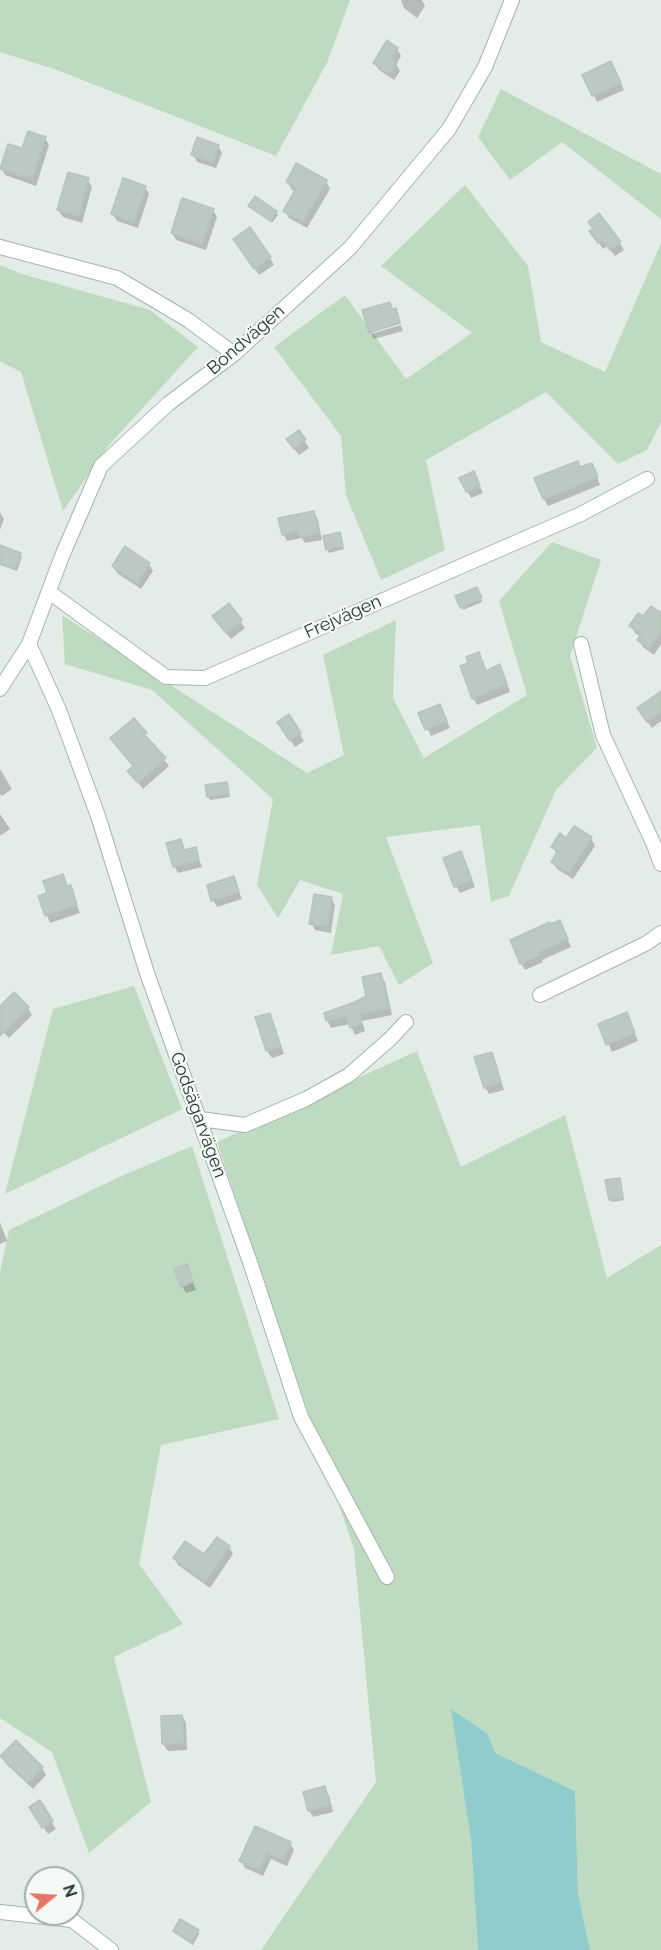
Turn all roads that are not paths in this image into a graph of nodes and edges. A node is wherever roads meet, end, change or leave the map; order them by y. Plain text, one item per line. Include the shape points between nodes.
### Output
1 (512, 0) edge
2 (0, 247) edge
3 (234, 354) junction
4 (647, 479) dead end
5 (49, 592) junction
6 (29, 644) junction
7 (581, 644) dead end
8 (0, 689) edge
9 (661, 864) edge
10 (661, 933) edge
11 (540, 994) dead end
12 (406, 1022) dead end
13 (200, 1119) junction
14 (387, 1577) dead end
15 (0, 1912) edge
16 (111, 1950) edge

1 - 3 street, Bondvägen via 485,67 449,129 350,248
2 - 3 street via 117,278 188,320
3 - 5 street, Bondvägen via 168,404 101,466
4 - 5 street, Frejvägen via 581,514 205,678 166,677
5 - 6 street, Bondvägen
6 - 8 street, Bondvägen
6 - 13 street, Godsägarvägen via 59,710 98,816 147,973
7 - 9 street via 603,735
10 - 11 street
12 - 13 street via 349,1075 306,1099 245,1125
13 - 14 street, Godsägarvägen via 301,1417
15 - 16 street via 72,1920

